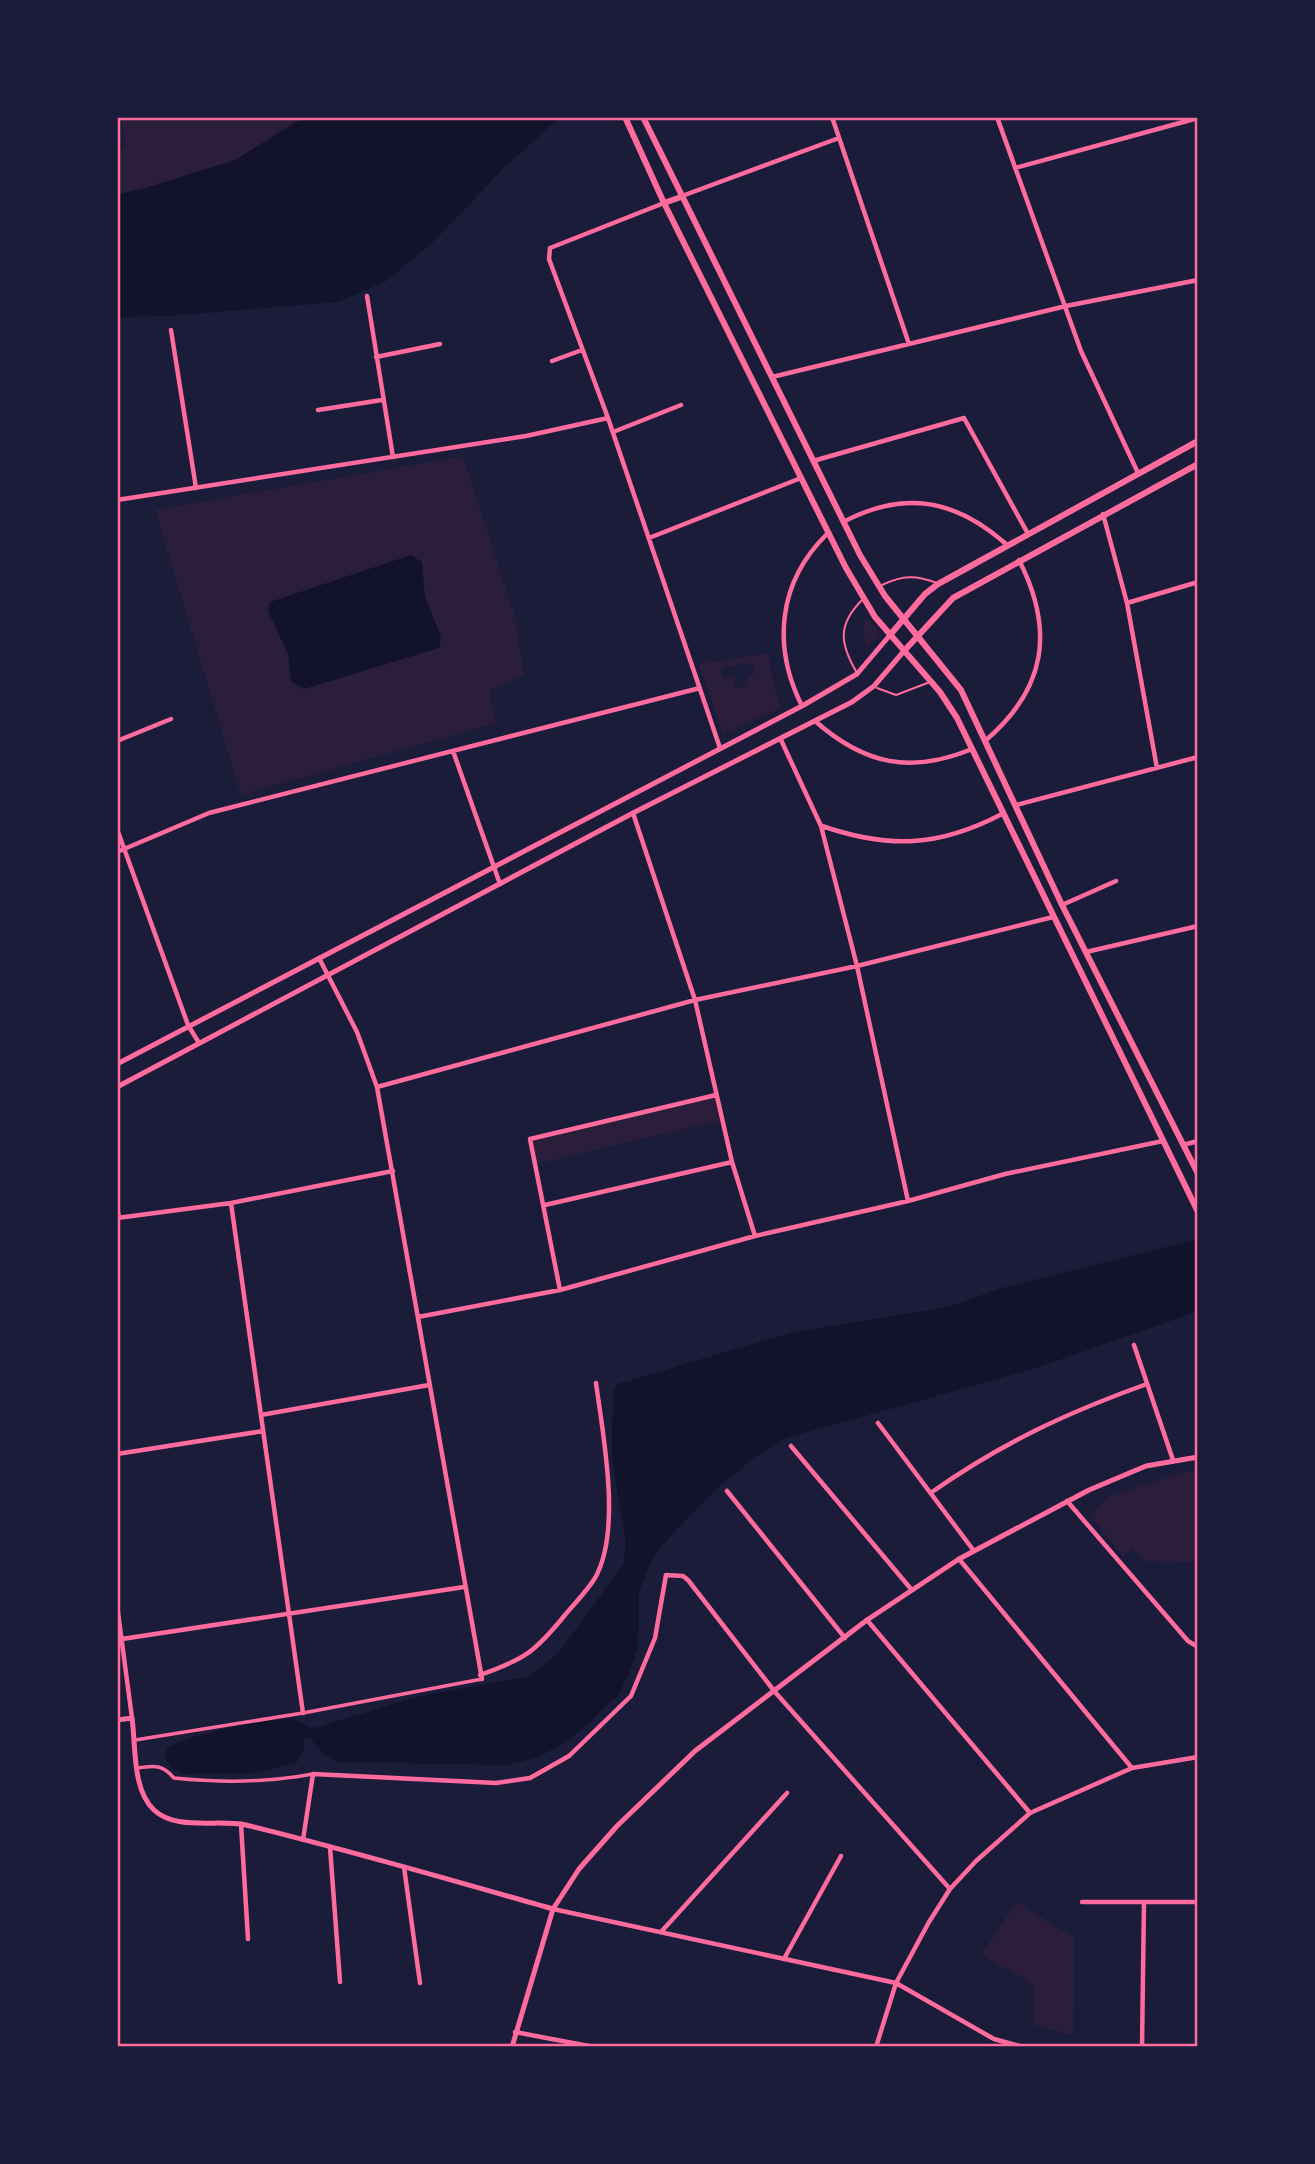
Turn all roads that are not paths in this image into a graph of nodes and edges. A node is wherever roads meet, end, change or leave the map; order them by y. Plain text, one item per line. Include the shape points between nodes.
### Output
1 (625, 117) edge
2 (643, 117) edge
3 (832, 117) edge
4 (996, 117) edge
5 (1198, 118) edge
6 (839, 138) junction
7 (1015, 168) junction
8 (681, 197) junction
9 (664, 203) junction
10 (1198, 280) edge
11 (367, 296) dead end
12 (1066, 306) junction
13 (171, 331) dead end
14 (440, 344) dead end
15 (909, 344) junction
16 (582, 350) junction
17 (376, 357) junction
18 (552, 361) dead end
19 (772, 377) junction
20 (383, 400) junction
21 (681, 405) dead end
22 (318, 410) dead end
23 (608, 418) junction
24 (613, 432) junction
25 (1198, 441) edge
26 (393, 457) junction
27 (813, 461) junction
28 (1198, 464) edge
29 (1138, 473) junction
30 (801, 478) junction
31 (196, 488) junction
32 (117, 500) edge
33 (1103, 513) junction
34 (842, 523) junction
35 (1027, 532) junction
36 (827, 534) junction
37 (649, 538) junction
38 (1006, 544) junction
39 (1019, 560) junction
40 (1198, 582) edge
41 (938, 584) junction
42 (878, 586) junction
43 (863, 598) junction
44 (1127, 603) junction
45 (903, 618) junction
46 (890, 635) junction
47 (918, 635) junction
48 (904, 652) junction
49 (857, 674) junction
50 (931, 682) junction
51 (874, 686) junction
52 (700, 688) junction
53 (802, 706) junction
54 (171, 719) dead end
55 (816, 721) junction
56 (781, 740) junction
57 (117, 741) edge
58 (985, 741) junction
59 (720, 748) junction
60 (972, 749) junction
61 (453, 751) junction
62 (1198, 757) edge
63 (1157, 768) junction
64 (1016, 805) junction
65 (633, 813) junction
66 (1002, 814) junction
67 (821, 826) junction
68 (117, 829) edge
69 (123, 849) junction
70 (117, 852) edge
71 (492, 867) junction
72 (1116, 881) dead end
73 (500, 884) junction
74 (1062, 905) junction
75 (1053, 917) junction
76 (1198, 926) edge
77 (1086, 952) junction
78 (319, 958) junction
79 (857, 966) junction
80 (327, 974) junction
81 (695, 1000) junction
82 (188, 1025) junction
83 (199, 1044) junction
84 (117, 1064) edge
85 (117, 1087) edge
86 (377, 1087) junction
87 (716, 1095) junction
88 (1165, 1140) junction
89 (1198, 1141) edge
90 (1183, 1145) junction
91 (1169, 1148) junction
92 (732, 1162) junction
93 (393, 1171) junction
94 (1198, 1174) edge
95 (908, 1201) junction
96 (231, 1203) junction
97 (545, 1205) junction
98 (117, 1207) edge
99 (1198, 1212) edge
100 (118, 1218) edge
101 (755, 1236) junction
102 (560, 1290) junction
103 (418, 1317) junction
104 (1134, 1345) dead end
105 (596, 1383) dead end
106 (1146, 1384) junction
107 (429, 1385) junction
108 (261, 1415) junction
109 (878, 1423) dead end
110 (263, 1431) junction
111 (791, 1446) dead end
112 (117, 1454) edge
113 (1198, 1457) edge
114 (1173, 1460) junction
115 (727, 1491) dead end
116 (932, 1492) junction
117 (1068, 1501) junction
118 (974, 1551) junction
119 (959, 1559) junction
120 (464, 1587) junction
121 (911, 1589) junction
122 (117, 1605) edge
123 (288, 1615) junction
124 (867, 1620) junction
125 (845, 1638) junction
126 (122, 1639) junction
127 (1198, 1647) edge
128 (481, 1677) junction
129 (775, 1692) junction
130 (303, 1713) junction
131 (132, 1718) junction
132 (117, 1720) edge
133 (135, 1740) junction
134 (1198, 1757) edge
135 (138, 1768) junction
136 (1132, 1768) junction
137 (313, 1774) junction
138 (787, 1794) dead end
139 (1030, 1813) junction
140 (241, 1824) junction
141 (303, 1840) junction
142 (330, 1847) junction
143 (841, 1856) dead end
144 (404, 1866) junction
145 (950, 1889) junction
146 (1082, 1902) dead end
147 (1144, 1902) junction
148 (1198, 1902) edge
149 (553, 1909) junction
150 (660, 1932) junction
151 (247, 1939) dead end
152 (785, 1957) junction
153 (340, 1982) dead end
154 (420, 1983) dead end
155 (896, 1983) junction
156 (514, 2031) junction
157 (993, 2039) junction
158 (512, 2047) edge
159 (594, 2047) edge
160 (876, 2047) edge
161 (991, 2047) edge
162 (1023, 2047) edge
163 (1142, 2047) edge

1 - 9 main road
2 - 8 main road
3 - 6 street
4 - 7 street
5 - 7 street
6 - 8 street
6 - 15 street
7 - 12 street
8 - 9 main road
8 - 19 main road
9 - 16 street via 550,248 549,260
9 - 30 main road
10 - 12 street
11 - 17 street
12 - 15 street
12 - 29 street via 1081,351
13 - 31 street
14 - 17 street
15 - 19 street
16 - 18 street
16 - 23 street
17 - 20 street
19 - 27 main road
20 - 22 street
20 - 26 street
21 - 24 street
23 - 24 street
23 - 26 street
24 - 37 street
25 - 29 main road
26 - 31 street
27 - 34 main road
27 - 35 street via 964,418
28 - 33 main road
29 - 35 main road
30 - 36 main road
30 - 37 street
31 - 32 street
33 - 39 main road
33 - 44 street
34 - 38 street via 875,508 928,504 978,521
34 - 42 main road
35 - 38 main road
36 - 43 main road
36 - 53 street via 803,562 784,613 787,669
37 - 52 street
38 - 41 main road
39 - 47 main road via 945,604
39 - 58 street via 1036,596 1042,637 1039,657 1026,696
40 - 44 street
41 - 42 lane via 919,576 895,578
41 - 45 main road
42 - 45 main road
43 - 46 main road
43 - 49 lane via 842,632 845,652
44 - 63 street
45 - 46 main road
45 - 47 main road
46 - 48 main road
46 - 49 street
47 - 48 main road
47 - 58 main road via 956,681
48 - 50 main road
48 - 51 street
49 - 53 street
50 - 51 lane via 896,695
50 - 60 main road
51 - 55 street
52 - 59 street
52 - 61 street
53 - 59 street
54 - 57 street
55 - 56 street
55 - 60 street via 853,749 886,761 922,764
56 - 65 street
56 - 67 street
58 - 64 main road
59 - 71 street
60 - 66 main road
61 - 69 street via 209,813
61 - 71 street
62 - 63 street
63 - 64 street
64 - 74 main road
65 - 73 street
65 - 81 street
66 - 67 street via 946,838 915,841 864,839
66 - 75 main road
67 - 79 street
68 - 69 street
69 - 70 street
69 - 82 street
71 - 73 street
71 - 78 street
72 - 74 street
73 - 80 street
74 - 77 main road
75 - 79 street
75 - 88 main road
76 - 77 street
77 - 90 main road
78 - 80 street
78 - 82 street
79 - 81 street
79 - 95 street
80 - 83 street
80 - 86 street via 357,1032
81 - 86 street
81 - 87 street
82 - 83 street
82 - 84 street
83 - 85 street
86 - 93 street
87 - 92 street
87 - 97 street via 530,1139
88 - 91 main road
88 - 95 street via 1005,1174
89 - 90 street
90 - 91 main road
90 - 94 main road
91 - 99 main road
92 - 97 street
92 - 101 street
93 - 96 street
93 - 103 street
95 - 101 street
96 - 100 street
96 - 108 street
97 - 102 street
98 - 100 street
101 - 102 street
102 - 103 street
103 - 107 street
104 - 106 street
105 - 128 street via 608,1478 608,1533 596,1576 548,1636 520,1661
106 - 114 street
106 - 116 street via 1075,1409 985,1455
107 - 108 street
107 - 120 street
108 - 110 street
109 - 116 street
110 - 112 street
110 - 123 street
111 - 121 street
113 - 114 street
114 - 117 street via 1146,1466
115 - 125 street
116 - 118 street
117 - 118 street
117 - 127 street via 1188,1642
118 - 119 street
119 - 121 street
119 - 136 street
120 - 123 street
120 - 128 street
121 - 124 street
122 - 126 street
123 - 126 street
123 - 130 street
124 - 125 street
124 - 139 street
125 - 129 street
126 - 131 street
128 - 130 street
129 - 137 street via 688,1580 666,1575 655,1638 631,1696 559,1762 530,1778 496,1783
129 - 145 street
129 - 149 street via 695,1751 649,1793 579,1868
130 - 133 street
131 - 132 street
131 - 133 street
133 - 135 street
134 - 136 street
135 - 137 street via 156,1765 174,1778 232,1784
135 - 140 street via 141,1789 152,1809 168,1819
136 - 139 street
137 - 141 street
138 - 150 street
139 - 145 street
140 - 141 street
140 - 151 street
141 - 142 street
142 - 144 street
142 - 153 street
143 - 152 street
144 - 149 street
144 - 154 street
145 - 155 street
146 - 147 street
147 - 148 street
147 - 163 street
149 - 150 street
149 - 156 street
150 - 152 street
152 - 155 street
155 - 157 street
155 - 160 street
156 - 158 street
156 - 159 street
157 - 161 street
157 - 162 street

